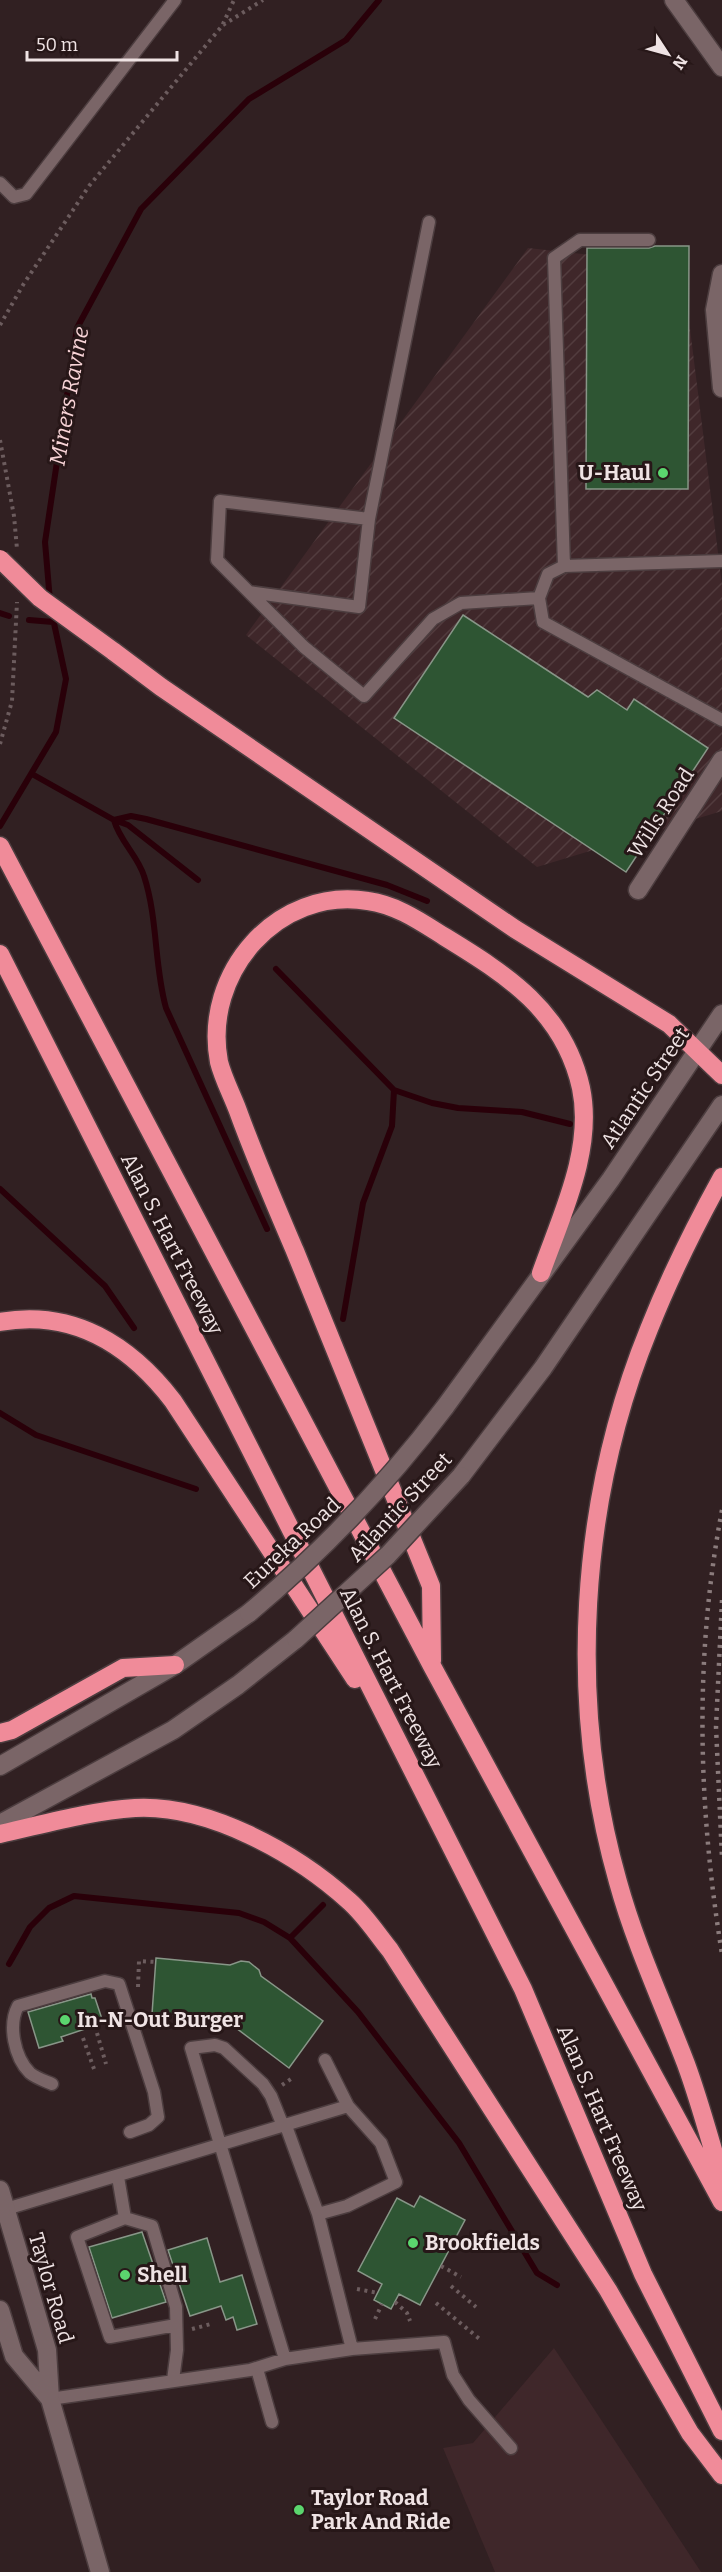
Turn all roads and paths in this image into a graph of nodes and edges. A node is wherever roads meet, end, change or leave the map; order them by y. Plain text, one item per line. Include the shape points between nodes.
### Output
1 (175, 0) edge
2 (234, 0) edge
3 (262, 0) edge
4 (674, 0) edge
5 (222, 26) junction
6 (722, 67) edge
7 (0, 183) edge
8 (429, 222) dead end
9 (649, 240) dead end
10 (722, 274) edge
11 (0, 325) edge
12 (722, 388) edge
13 (369, 519) junction
14 (0, 559) edge
15 (722, 561) edge
16 (564, 566) junction
17 (249, 592) junction
18 (539, 598) junction
19 (722, 720) edge
20 (722, 760) edge
21 (0, 846) edge
22 (638, 890) dead end
23 (0, 954) edge
24 (722, 1014) edge
25 (697, 1050) junction
26 (722, 1075) edge
27 (722, 1105) edge
28 (722, 1177) edge
29 (541, 1273) junction
30 (0, 1322) edge
31 (175, 1665) junction
32 (432, 1666) junction
33 (0, 1732) edge
34 (404, 1754) junction
35 (0, 1766) edge
36 (0, 1824) edge
37 (0, 1834) edge
38 (156, 1962) dead end
39 (138, 1992) dead end
40 (97, 2033) dead end
41 (83, 2038) dead end
42 (325, 2060) dead end
43 (106, 2064) dead end
44 (94, 2069) dead end
45 (52, 2084) dead end
46 (348, 2106) junction
47 (284, 2126) junction
48 (130, 2132) dead end
49 (222, 2145) junction
50 (118, 2177) junction
51 (722, 2180) edge
52 (0, 2190) edge
53 (722, 2202) edge
54 (6, 2209) junction
55 (318, 2214) junction
56 (125, 2218) junction
57 (441, 2266) dead end
58 (461, 2277) dead end
59 (451, 2286) dead end
60 (357, 2289) dead end
61 (378, 2294) dead end
62 (395, 2302) dead end
63 (436, 2303) dead end
64 (382, 2304) dead end
65 (476, 2307) dead end
66 (0, 2310) edge
67 (375, 2319) dead end
68 (410, 2321) dead end
69 (176, 2325) junction
70 (482, 2341) dead end
71 (352, 2349) junction
72 (285, 2359) junction
73 (257, 2369) junction
74 (173, 2380) junction
75 (50, 2399) junction
76 (273, 2422) dead end
77 (722, 2432) edge
78 (511, 2448) dead end
79 (722, 2475) edge
80 (100, 2572) edge

1 - 7 lane via 26,194 14,197
2 - 5 path
3 - 5 path
4 - 6 main road
5 - 11 path via 89,186
8 - 13 lane
9 - 16 lane via 580,240 554,258
10 - 12 main road via 715,310
13 - 17 lane via 359,607
13 - 17 lane via 220,501 217,560
14 - 25 highway, bridge via 40,598 161,687 515,929 669,1024
15 - 16 lane
16 - 18 lane via 548,574
17 - 18 lane via 304,647 364,696 433,619 461,603
18 - 19 lane via 543,622
20 - 22 main road, Wills Road
21 - 32 highway, Alan S. Hart Freeway
23 - 34 highway, Alan S. Hart Freeway
24 - 25 main road, Atlantic Street
25 - 26 highway
25 - 29 main road, Atlantic Street via 611,1179
27 - 36 main road, Atlantic Street, bridge via 543,1368 461,1476 348,1594 238,1685 173,1730
28 - 51 highway via 648,1330 621,1412 598,1519 589,1590 588,1638 591,1732 599,1801 618,1882 687,2068
29 - 31 main road, Eureka Road, bridge via 446,1407 372,1498 249,1613
29 - 32 highway via 577,1169 582,1115 581,1090 572,1061 545,1013 521,987 479,958 401,911 368,901 319,901 272,926 248,945 222,1000 219,1062 431,1586
30 - 34 highway via 22,1318 78,1326 104,1337 153,1375
31 - 33 highway via 123,1668 12,1730
31 - 35 main road, Eureka Road
32 - 53 highway, Alan S. Hart Freeway
34 - 77 highway, Alan S. Hart Freeway via 523,1989 643,2274
37 - 79 highway via 88,1814 138,1808 206,1816 303,1865 351,1902 390,1950 608,2290 690,2433
38 - 39 path via 139,1961
40 - 43 path
41 - 44 path
42 - 46 lane
45 - 48 lane via 31,2073 22,2061 14,2040 12,2017 18,2006 105,1981 119,1984 154,2092 158,2117
46 - 47 lane
46 - 55 lane via 381,2143 396,2182 347,2206
47 - 49 lane
47 - 49 lane via 263,2084 224,2048 191,2048
47 - 55 lane
49 - 50 lane
49 - 72 lane
50 - 54 lane
50 - 56 lane
52 - 54 main road, Taylor Road
54 - 75 main road, Taylor Road via 47,2350
55 - 71 lane
56 - 69 lane via 152,2226 176,2307
56 - 69 lane via 77,2237 110,2337
57 - 58 path
59 - 65 path
60 - 61 path
62 - 68 path
63 - 70 path
64 - 67 path
66 - 75 main road, Taylor Road via 14,2356
69 - 74 lane
71 - 72 lane
71 - 78 lane via 444,2342 453,2375 469,2400
72 - 73 lane
73 - 74 lane
73 - 76 lane
74 - 75 lane
75 - 80 main road, Taylor Road

